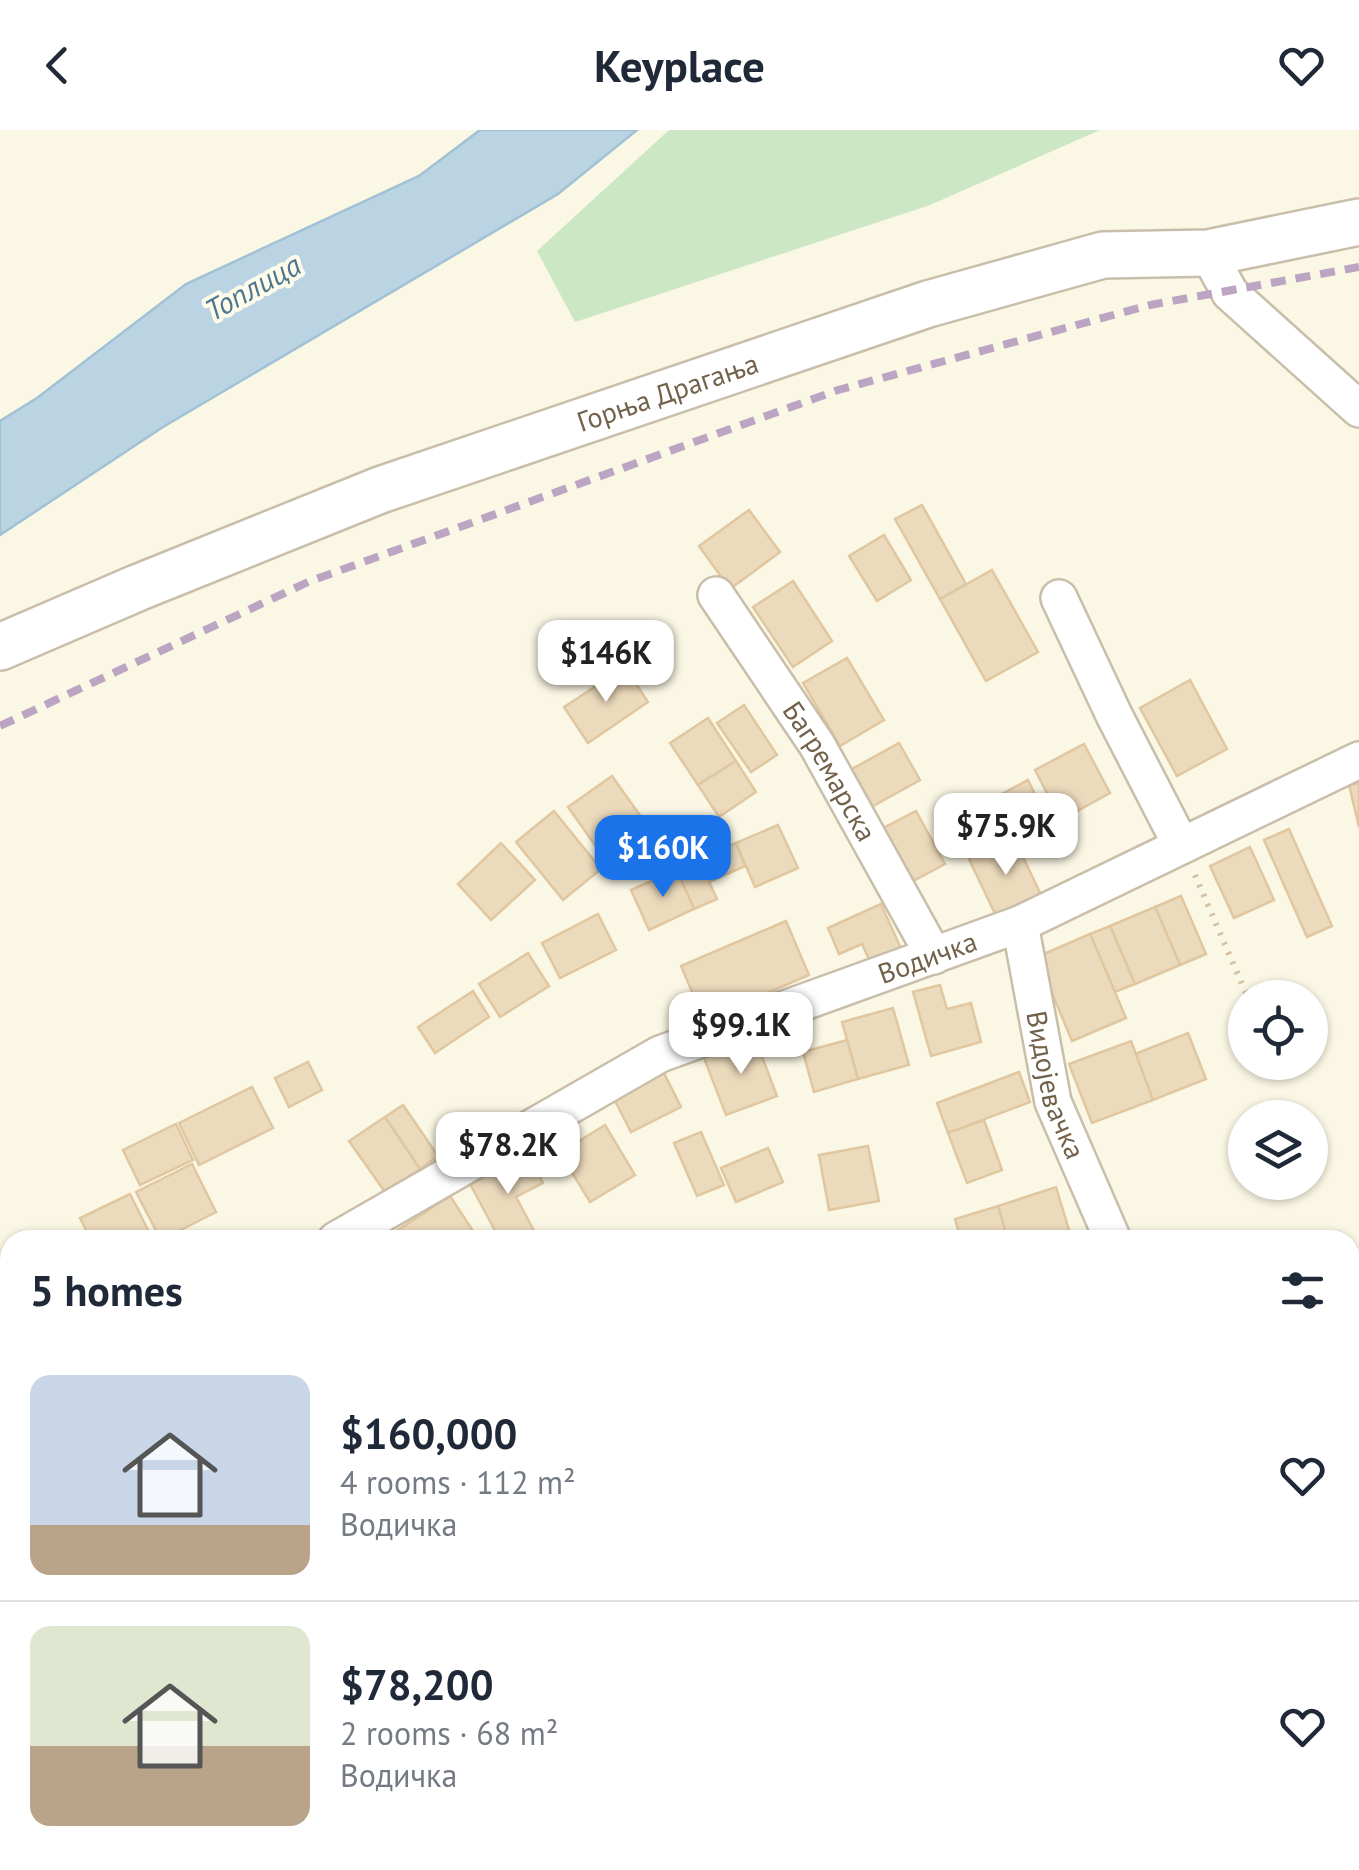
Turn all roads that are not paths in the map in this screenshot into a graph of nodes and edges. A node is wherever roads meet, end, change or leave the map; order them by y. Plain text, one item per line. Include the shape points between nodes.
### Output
1 (1359, 222) edge
2 (1208, 253) junction
3 (1359, 409) edge
4 (716, 595) dead end
5 (1059, 598) dead end
6 (0, 647) edge
7 (1359, 760) edge
8 (1181, 845) junction
9 (1020, 924) junction
10 (934, 956) junction
11 (353, 1230) edge
12 (1109, 1230) edge

1 - 2 street, Горња Драгања
2 - 3 street via 1230,292
2 - 6 street, Горња Драгања via 1103,255 928,304 380,490
4 - 10 street, Багремарска via 817,745
5 - 8 street
7 - 8 street, Водичка
8 - 9 street, Водичка
9 - 10 street, Водичка
9 - 12 street, Видојевачка via 1053,1102
10 - 11 street, Водичка via 660,1054

